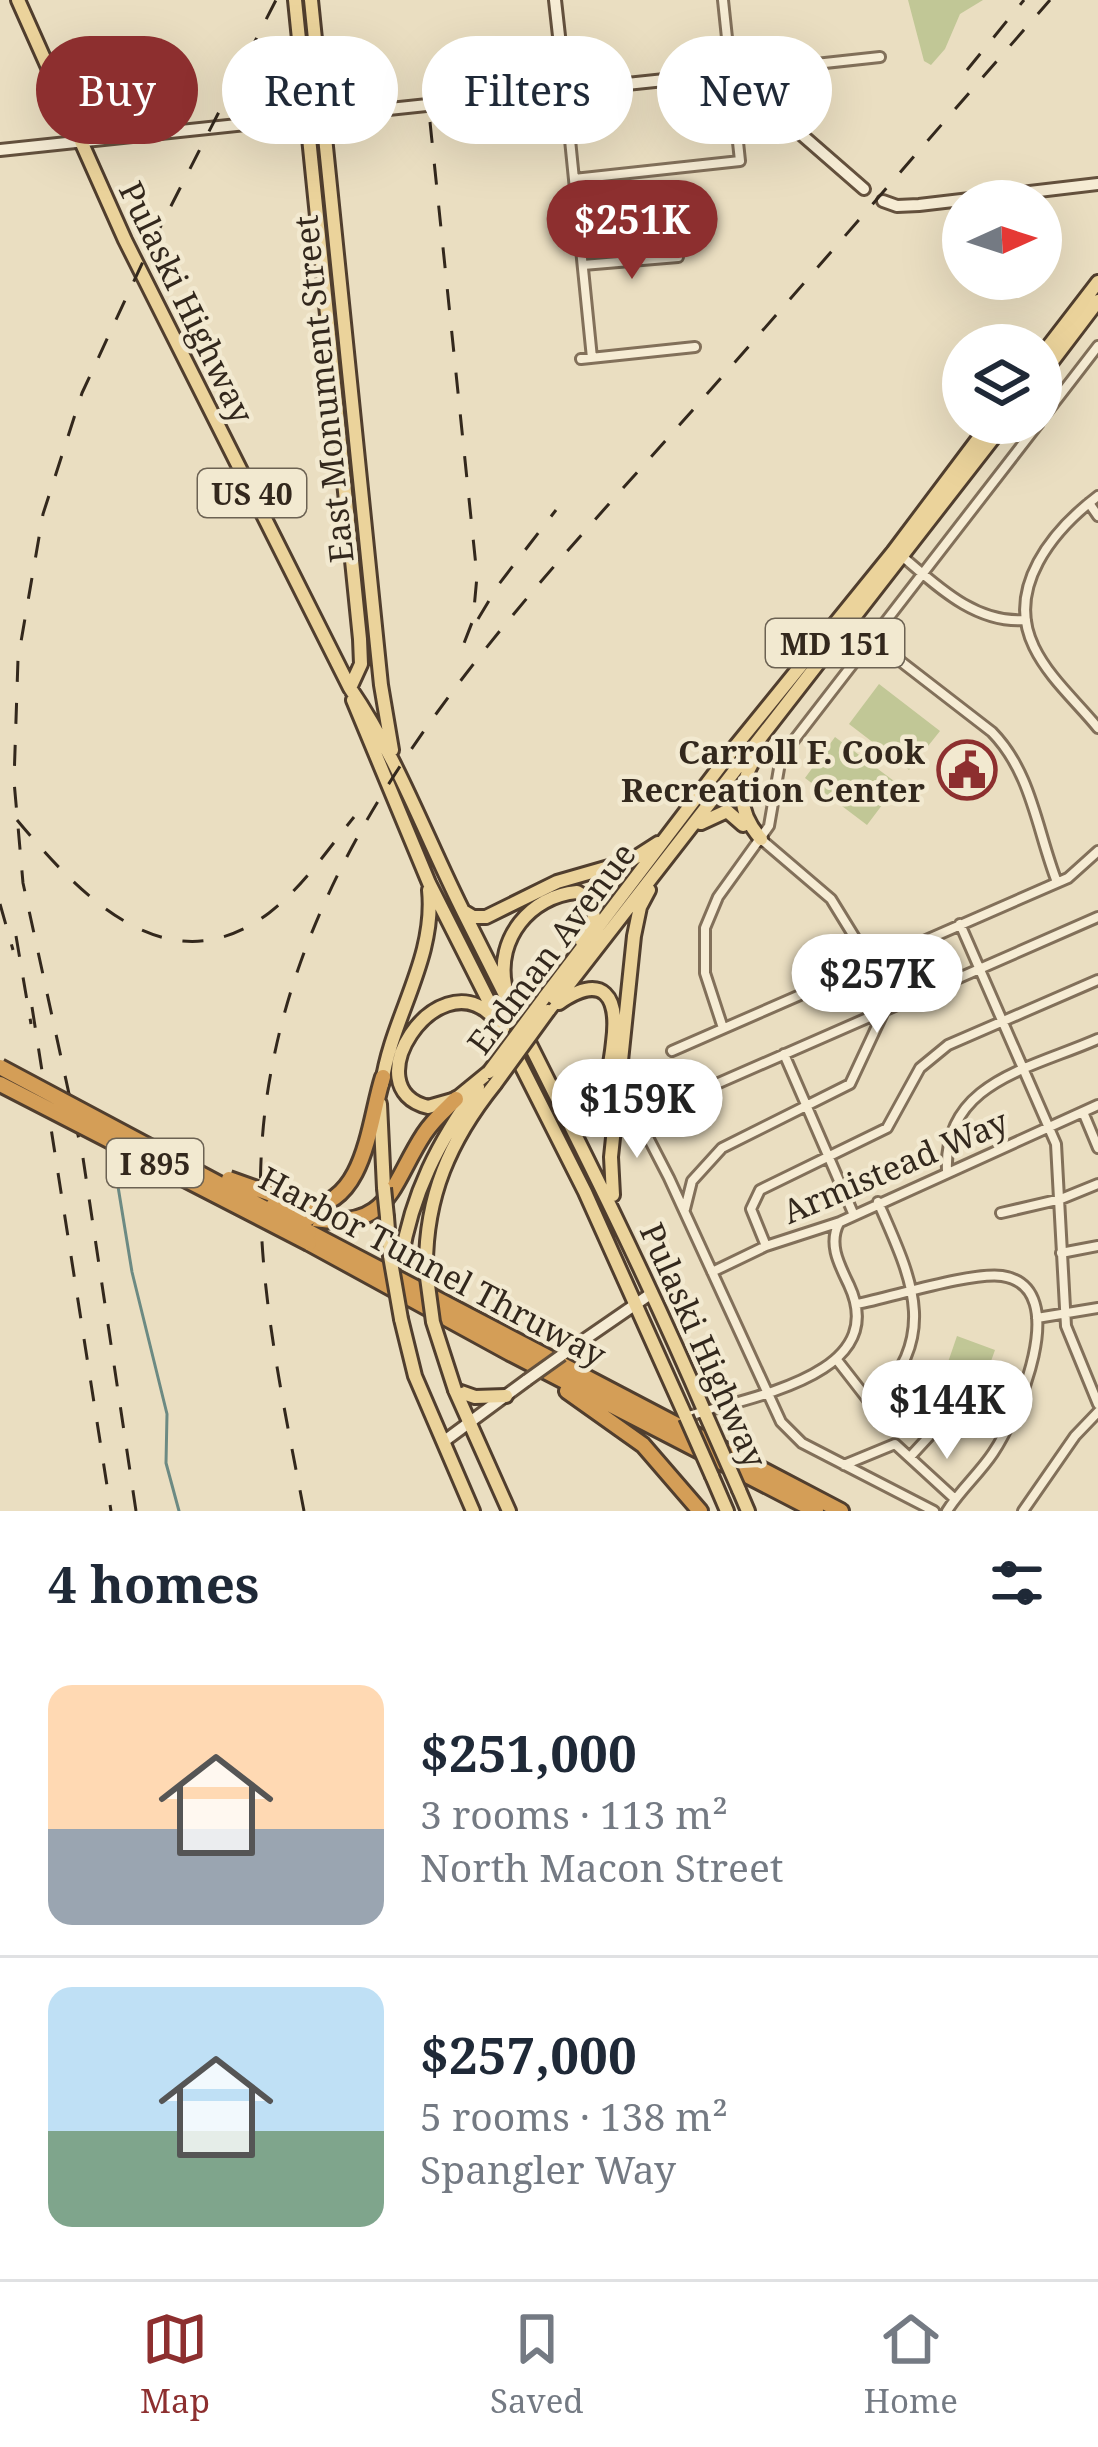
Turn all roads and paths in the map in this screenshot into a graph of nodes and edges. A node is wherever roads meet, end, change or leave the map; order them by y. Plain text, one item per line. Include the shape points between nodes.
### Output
1 (18, 0) edge
2 (295, 0) edge
3 (311, 0) edge
4 (555, 0) edge
5 (724, 0) edge
6 (298, 36) edge
7 (314, 36) edge
8 (559, 36) edge
9 (727, 36) edge
10 (36, 42) edge
11 (880, 57) dead end
12 (832, 62) edge
13 (59, 144) edge
14 (80, 144) edge
15 (309, 144) edge
16 (325, 144) edge
17 (570, 144) edge
18 (738, 144) edge
19 (813, 144) edge
20 (0, 150) edge
21 (574, 179) junction
22 (1098, 184) edge
23 (864, 188) dead end
24 (883, 201) dead end
25 (678, 256) dead end
26 (583, 265) junction
27 (1098, 282) edge
28 (1098, 301) edge
29 (1062, 329) edge
30 (1098, 346) edge
31 (695, 347) dead end
32 (1062, 348) edge
33 (592, 358) junction
34 (581, 359) dead end
35 (1062, 393) edge
36 (974, 444) edge
37 (989, 444) edge
38 (1023, 444) edge
39 (1098, 496) edge
40 (1089, 503) junction
41 (1098, 516) edge
42 (902, 556) junction
43 (923, 574) junction
44 (1026, 620) junction
45 (851, 622) junction
46 (873, 639) junction
47 (350, 688) junction
48 (784, 708) junction
49 (1098, 728) edge
50 (397, 771) junction
51 (674, 831) junction
52 (690, 831) junction
53 (761, 839) junction
54 (1098, 851) edge
55 (664, 862) junction
56 (1057, 882) junction
57 (429, 883) junction
58 (462, 910) junction
59 (1098, 917) edge
60 (961, 924) junction
61 (872, 964) junction
62 (979, 968) junction
63 (1098, 980) edge
64 (546, 1005) junction
65 (512, 1009) junction
66 (885, 1009) junction
67 (1002, 1021) junction
68 (499, 1022) junction
69 (724, 1028) junction
70 (1098, 1039) edge
71 (672, 1051) dead end
72 (784, 1054) junction
73 (0, 1067) edge
74 (1024, 1072) junction
75 (382, 1077) junction
76 (492, 1078) junction
77 (620, 1081) junction
78 (550, 1083) junction
79 (0, 1084) edge
80 (456, 1099) junction
81 (806, 1106) junction
82 (1098, 1106) edge
83 (1083, 1112) junction
84 (639, 1116) junction
85 (1048, 1126) junction
86 (614, 1129) junction
87 (583, 1146) junction
88 (1098, 1148) edge
89 (163, 1152) junction
90 (566, 1155) junction
91 (829, 1157) junction
92 (947, 1171) junction
93 (692, 1181) junction
94 (1098, 1184) edge
95 (674, 1189) junction
96 (1060, 1199) junction
97 (878, 1202) junction
98 (684, 1211) junction
99 (853, 1213) junction
100 (1001, 1213) dead end
101 (616, 1214) junction
102 (840, 1222) junction
103 (309, 1225) junction
104 (766, 1246) junction
105 (1098, 1246) edge
106 (1061, 1253) junction
107 (396, 1258) junction
108 (712, 1272) junction
109 (914, 1292) junction
110 (652, 1293) junction
111 (637, 1303) junction
112 (857, 1304) junction
113 (1098, 1308) edge
114 (1065, 1313) junction
115 (1036, 1318) junction
116 (510, 1353) junction
117 (837, 1360) junction
118 (455, 1390) junction
119 (765, 1393) junction
120 (506, 1396) junction
121 (1098, 1408) edge
122 (699, 1414) junction
123 (944, 1420) dead end
124 (470, 1423) junction
125 (443, 1442) junction
126 (910, 1456) junction
127 (844, 1465) junction
128 (955, 1499) junction
129 (473, 1511) edge
130 (509, 1511) edge
131 (700, 1511) edge
132 (727, 1511) edge
133 (748, 1511) edge
134 (816, 1511) edge
135 (841, 1511) edge
136 (934, 1511) edge
137 (947, 1511) edge
138 (1023, 1511) edge

1 - 10 main road, Pulaski Highway / US 40
2 - 6 main road, East Monument Street
3 - 7 main road, East Monument Street
4 - 8 street
5 - 9 street
11 - 12 street
13 - 20 street
14 - 47 main road, Pulaski Highway / US 40
15 - 47 main road, East Monument Street via 360,639
16 - 50 main road, East Monument Street via 381,685
17 - 21 street
18 - 21 street via 740,161
19 - 23 street
21 - 26 street
22 - 24 street via 904,206
25 - 26 street
26 - 33 street
27 - 29 main road
28 - 32 main road
30 - 35 street
31 - 33 street
33 - 34 street
36 - 51 main road, Erdman Avenue / MD 151
37 - 42 main road, Erdman Avenue / MD 151
38 - 43 street
39 - 40 street
40 - 41 street
40 - 44 street via 1035,565
42 - 43 street
42 - 45 main road, Erdman Avenue / MD 151
43 - 44 street via 988,618
43 - 46 street
44 - 49 street via 1037,653
45 - 46 street
45 - 48 main road, Erdman Avenue / MD 151
46 - 53 street via 782,757
46 - 56 street via 1009,751
47 - 50 main road, Pulaski Highway / US 40
47 - 57 main road, Pulaski Highway / US 40
48 - 52 main road, Erdman Avenue / MD 151
48 - 53 main road via 742,789 745,818
50 - 58 main road, Pulaski Highway / US 40
51 - 58 main road via 639,857 557,882 492,915
51 - 64 main road, Erdman Avenue / MD 151
52 - 53 main road via 727,811
52 - 55 main road, Erdman Avenue / MD 151
53 - 61 street via 831,898
53 - 69 street via 705,928 705,973
54 - 56 street
55 - 64 main road, Erdman Avenue / MD 151
55 - 77 main road via 636,922
56 - 60 street
57 - 68 main road, Pulaski Highway / US 40
57 - 75 main road via 425,946
58 - 65 main road, Pulaski Highway / US 40
59 - 62 street
60 - 61 street
60 - 62 street
61 - 69 street
62 - 66 street
62 - 67 street
63 - 67 street
64 - 65 main road via 594,919 583,893 550,899 513,932 503,965
64 - 76 main road, Erdman Avenue / MD 151, bridge
64 - 78 main road via 593,988 611,999 616,1014 604,1088 576,1098
65 - 78 main road, Pulaski Highway / US 40
66 - 72 street
66 - 81 street via 850,1084
67 - 74 street
67 - 91 street via 930,1057 890,1125
68 - 80 main road via 474,1003 451,1001 403,1048 397,1073 406,1097 428,1107
68 - 90 main road, Pulaski Highway / US 40
69 - 71 street
70 - 74 street
72 - 81 street
72 - 84 street
73 - 89 highway, Harbor Tunnel Thruway / I 895, bridge
74 - 85 street
74 - 92 street via 967,1102 950,1131
75 - 103 highway via 353,1180
75 - 107 main road, bridge via 384,1188
76 - 80 main road
76 - 107 main road, Erdman Avenue / MD 151 via 445,1132
76 - 118 main road, Erdman Avenue / MD 151, bridge via 439,1175 427,1232 433,1322
77 - 84 street
77 - 86 main road
78 - 87 main road, Pulaski Highway / US 40
79 - 103 highway, Harbor Tunnel Thruway / I 895, bridge
80 - 103 highway via 422,1136 386,1201 351,1220
81 - 91 street
81 - 93 street via 737,1137
82 - 83 street, Armistead Way
83 - 85 street, Armistead Way
83 - 88 street
84 - 86 street
84 - 95 street
85 - 92 street, Armistead Way
85 - 96 street
86 - 101 main road
87 - 90 main road
87 - 101 main road, Pulaski Highway / US 40
89 - 103 highway, Harbor Tunnel Thruway / I 895, bridge
89 - 103 highway, bridge
90 - 111 main road, Pulaski Highway / US 40
91 - 99 street
91 - 104 street via 756,1193 752,1209
92 - 97 street, Armistead Way
93 - 95 street
93 - 98 street
94 - 96 street
95 - 98 street
96 - 100 street
96 - 106 street
97 - 99 street, Armistead Way
97 - 109 street
98 - 108 street
99 - 102 street, Armistead Way
101 - 110 main road, Pulaski Highway / US 40
102 - 104 street, Armistead Way
102 - 112 street via 835,1252
103 - 116 highway, Harbor Tunnel Thruway / I 895
103 - 135 highway, Harbor Tunnel Thruway / I 895
104 - 108 street, Armistead Way
105 - 106 street
106 - 114 street
107 - 125 main road, Erdman Avenue / MD 151, bridge via 415,1376
108 - 119 street
109 - 112 street
109 - 115 street via 1008,1277 1027,1289
109 - 117 street via 908,1356 872,1405
110 - 111 street
110 - 122 main road, Pulaski Highway / US 40
111 - 120 street, bridge
111 - 122 main road, Pulaski Highway / US 40, bridge via 678,1401
112 - 117 street via 856,1330
113 - 114 street
114 - 115 street
114 - 121 street
115 - 128 street via 1019,1403 994,1452
116 - 131 highway via 643,1445
116 - 134 highway, Harbor Tunnel Thruway / I 895
117 - 119 street
118 - 120 main road
118 - 124 main road, Erdman Avenue / MD 151
119 - 122 street
119 - 127 street via 793,1436
120 - 124 street
121 - 138 street
122 - 132 main road, Pulaski Highway / US 40, bridge
122 - 133 main road, Pulaski Highway / US 40, bridge
123 - 126 street
124 - 125 street
124 - 130 main road, Erdman Avenue / MD 151
125 - 129 main road, Erdman Avenue / MD 151
126 - 127 street via 890,1445
126 - 128 street
127 - 136 street
128 - 137 street

